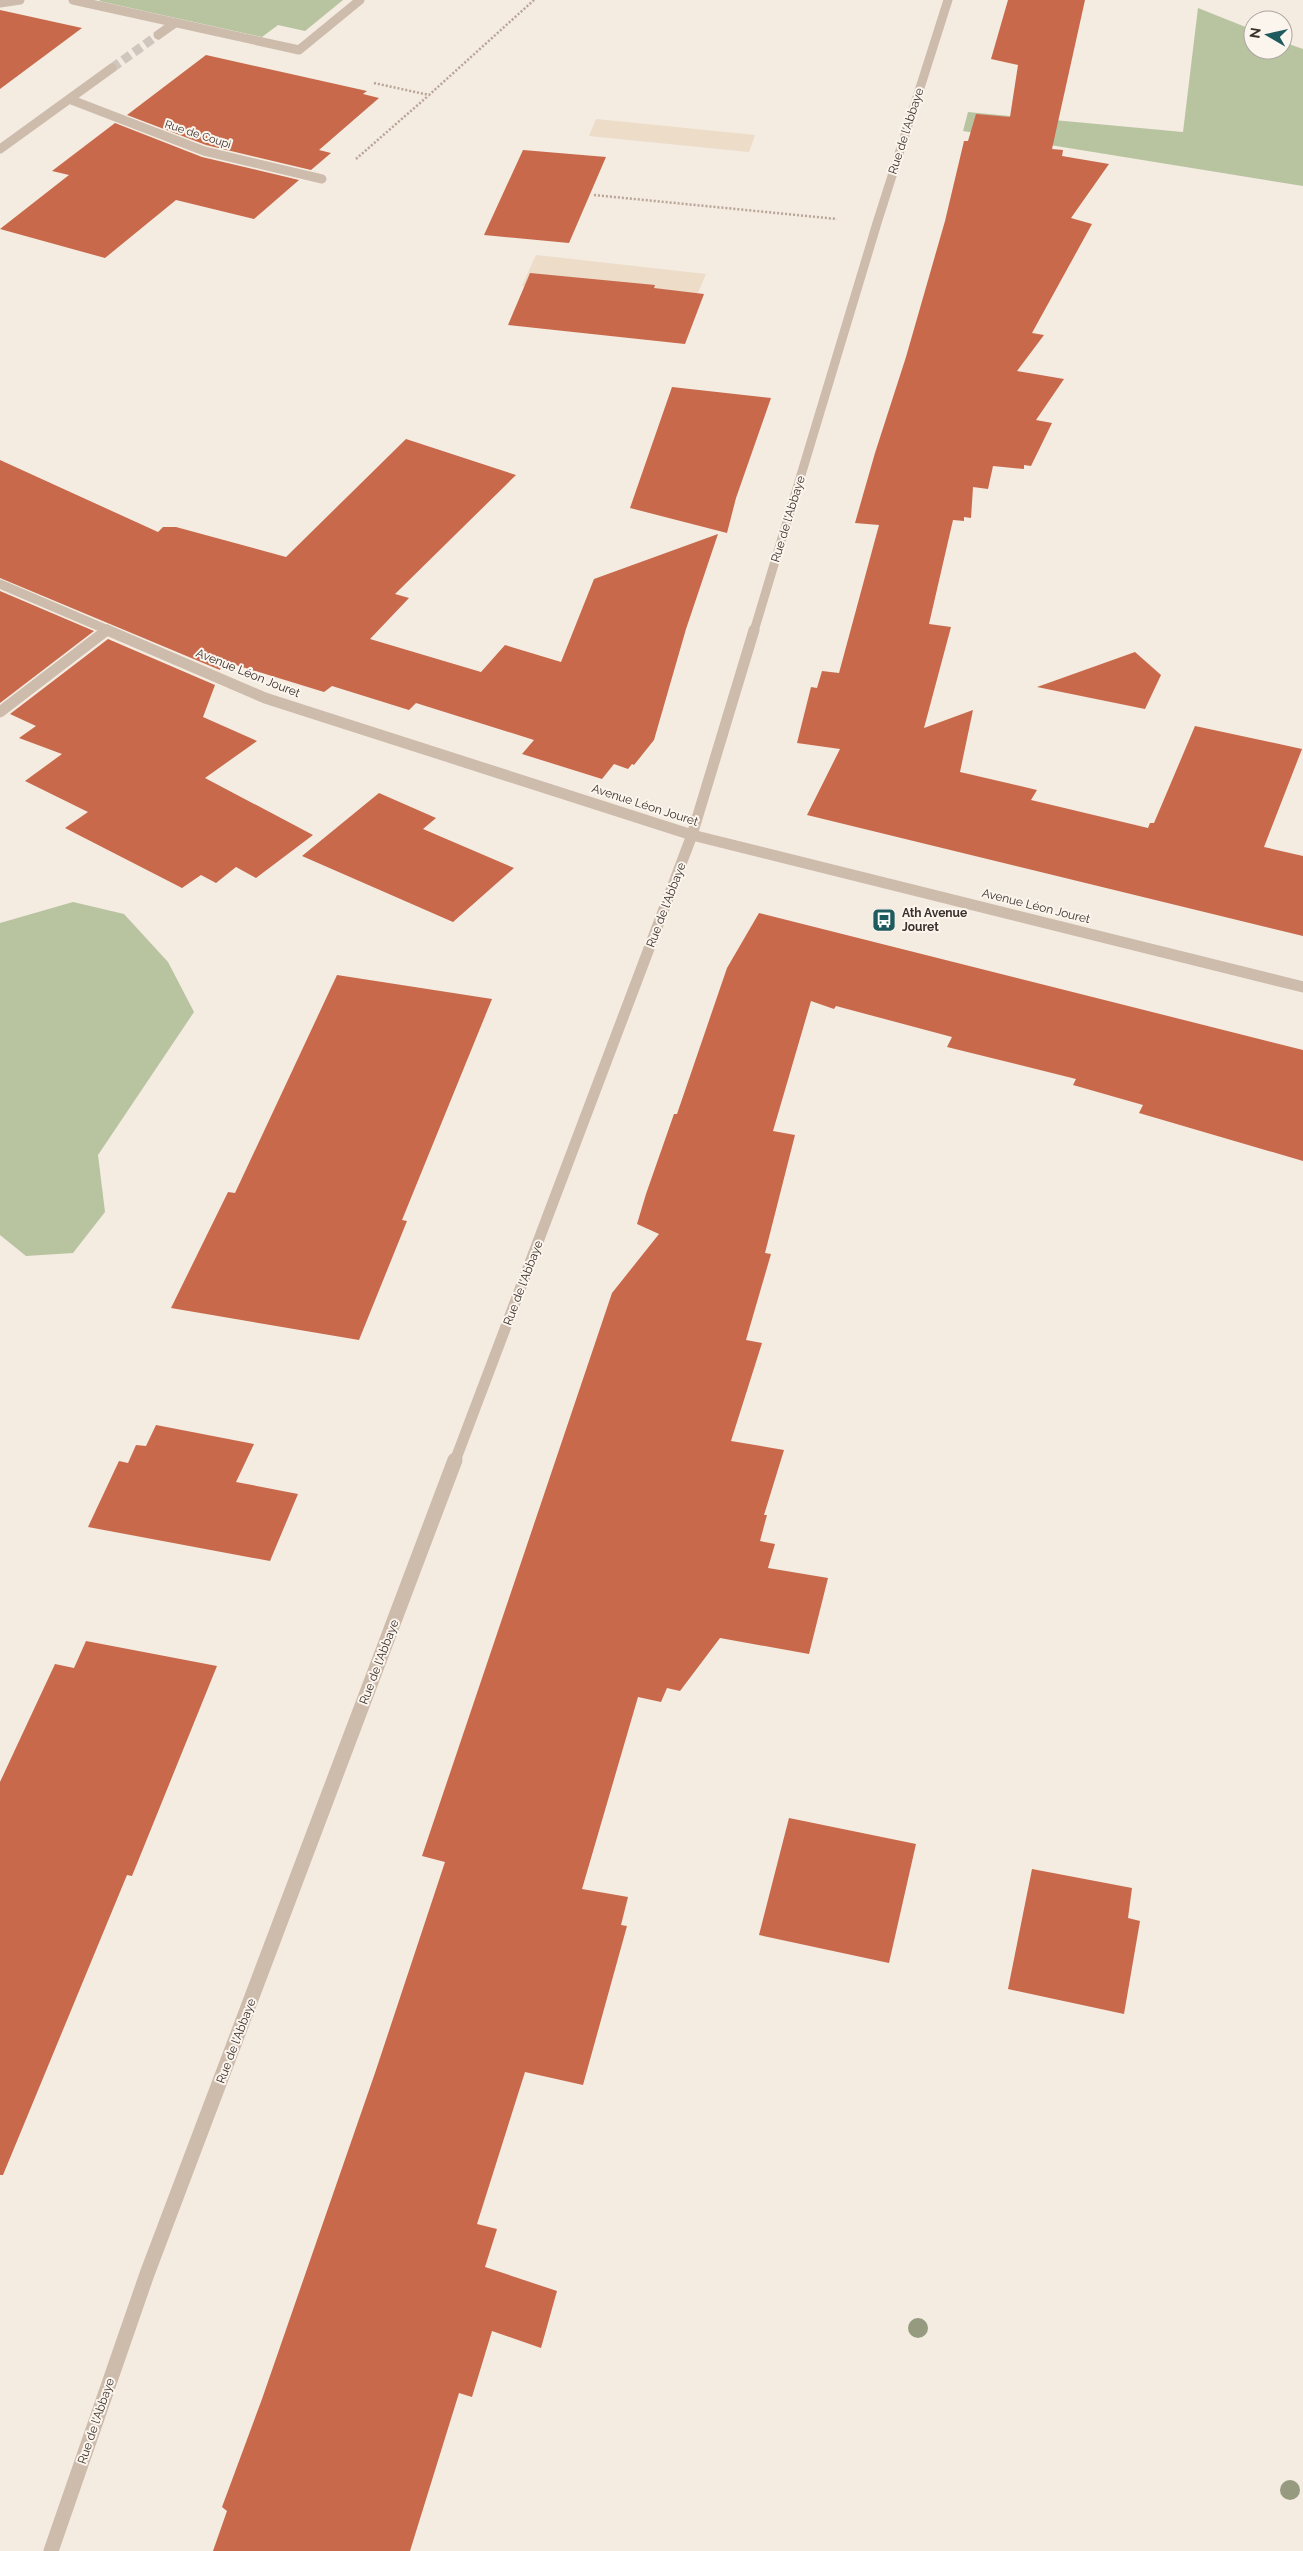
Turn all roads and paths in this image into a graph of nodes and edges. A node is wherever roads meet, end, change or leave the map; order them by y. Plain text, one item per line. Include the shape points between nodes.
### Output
1 (20, 0) edge
2 (72, 0) edge
3 (360, 0) edge
4 (534, 0) edge
5 (948, 0) edge
6 (0, 3) edge
7 (175, 22) junction
8 (158, 35) tunnel mouth
9 (112, 68) tunnel mouth
10 (374, 83) dead end
11 (428, 96) junction
12 (69, 99) junction
13 (0, 150) edge
14 (322, 179) joint
15 (594, 196) dead end
16 (877, 222) junction
17 (0, 584) edge
18 (107, 630) junction
19 (0, 712) edge
20 (692, 835) junction
21 (1303, 987) edge
22 (51, 2551) edge

1 - 6 street
2 - 7 street
3 - 7 street via 299,50
4 - 11 path
5 - 16 street, Rue de l'Abbaye
7 - 8 street
9 - 12 street
10 - 11 path
11 - 14 path via 334,178
12 - 13 street
12 - 14 street, Rue de Coupi via 204,151
15 - 16 path
16 - 20 street, Rue de l'Abbaye
17 - 18 street, Avenue Léon Jouret
18 - 19 street
18 - 20 street, Avenue Léon Jouret via 265,698
20 - 21 street, Avenue Léon Jouret
20 - 22 street, Rue de l'Abbaye via 151,2264

